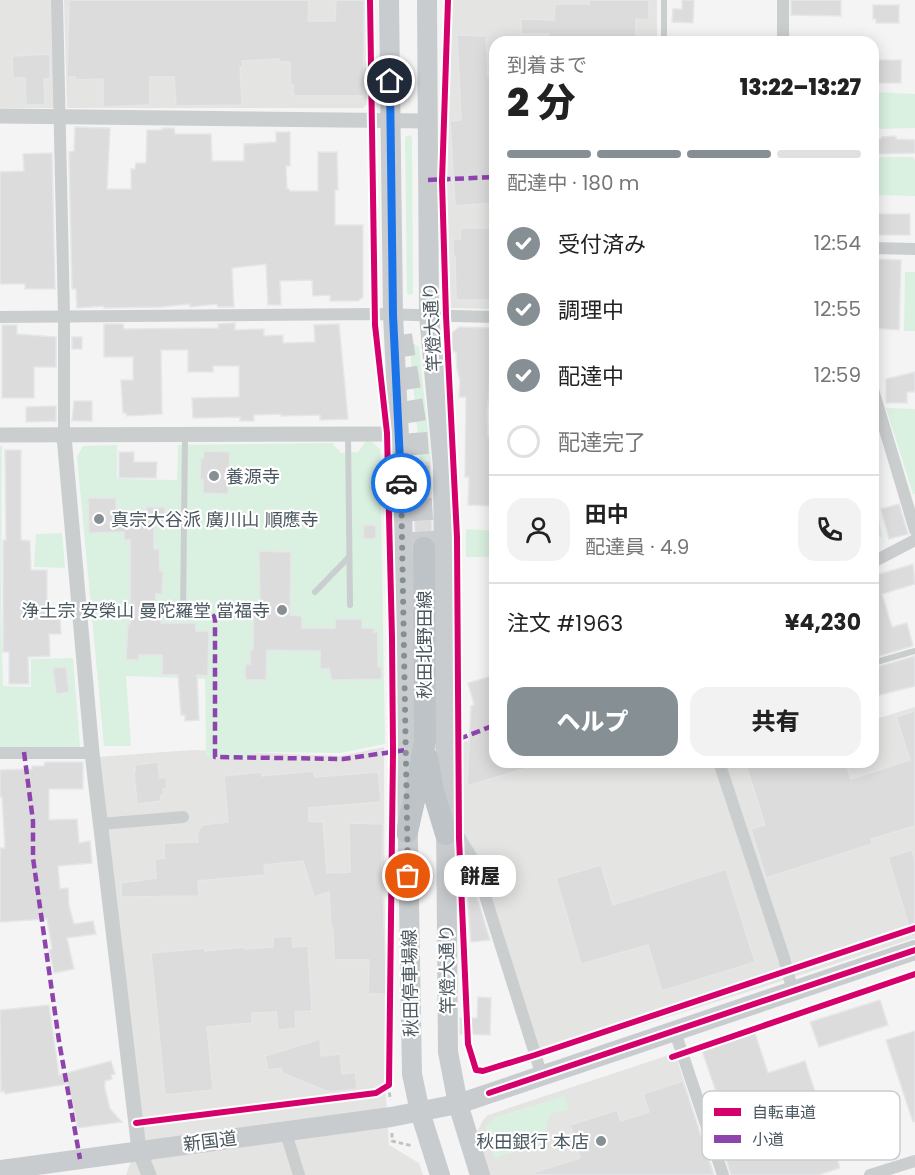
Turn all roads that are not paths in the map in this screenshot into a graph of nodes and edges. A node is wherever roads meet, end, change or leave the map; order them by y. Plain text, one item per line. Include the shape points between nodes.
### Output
1 (57, 0) edge
2 (389, 0) edge
3 (427, 0) edge
4 (664, 0) edge
5 (783, 0) edge
6 (664, 36) edge
7 (783, 36) edge
8 (0, 116) edge
9 (61, 117) junction
10 (381, 121) junction
11 (427, 121) junction
12 (879, 248) edge
13 (915, 249) edge
14 (393, 315) junction
15 (64, 316) junction
16 (429, 316) junction
17 (0, 317) edge
18 (489, 317) edge
19 (879, 410) edge
20 (348, 434) junction
21 (398, 434) junction
22 (0, 435) edge
23 (185, 435) junction
24 (64, 436) junction
25 (402, 499) joint
26 (915, 530) edge
27 (915, 540) edge
28 (424, 548) tunnel mouth
29 (349, 557) junction
30 (879, 559) edge
31 (315, 592) dead end
32 (350, 605) dead end
33 (183, 616) dead end
34 (915, 651) edge
35 (879, 661) edge
36 (424, 741) junction
37 (0, 753) edge
38 (93, 753) junction
39 (721, 768) edge
40 (183, 817) dead end
41 (101, 824) junction
42 (446, 824) junction
43 (407, 832) junction
44 (915, 950) edge
45 (793, 992) junction
46 (675, 1032) junction
47 (542, 1076) junction
48 (458, 1104) junction
49 (420, 1112) junction
50 (702, 1113) edge
51 (285, 1130) junction
52 (139, 1150) junction
53 (718, 1160) edge
54 (915, 1161) edge
55 (0, 1170) edge
56 (149, 1175) edge
57 (298, 1175) edge
58 (440, 1175) edge
59 (480, 1175) edge
60 (723, 1175) edge
61 (870, 1175) edge

1 - 9 street
2 - 10 main road, 竿燈大通り
3 - 11 main road, 竿燈大通り
4 - 6 lane
5 - 7 street
8 - 9 street
9 - 10 street
9 - 15 street
10 - 11 street
10 - 14 main road, 竿燈大通り
11 - 16 main road, 竿燈大通り
12 - 13 street
14 - 15 street
14 - 16 street
14 - 21 main road, 竿燈大通り
15 - 17 street
15 - 24 street
16 - 18 street
16 - 42 main road, 竿燈大通り via 443,467
19 - 26 street
20 - 21 street
20 - 23 street
20 - 29 lane
21 - 25 main road, 竿燈大通り
22 - 24 street
23 - 24 street
23 - 33 lane
24 - 38 street
25 - 43 main road, 秋田停車場線
27 - 30 street
28 - 36 highway, 秋田北野田線
29 - 31 lane
29 - 32 lane
34 - 35 lane
36 - 42 highway via 433,791
36 - 43 highway
37 - 38 street
38 - 41 street
39 - 45 street
40 - 41 street
41 - 52 street
42 - 47 street via 474,861
42 - 48 main road, 竿燈大通り via 448,1052
43 - 49 main road, 秋田停車場線 via 412,1074
44 - 45 main road, 新国道
45 - 46 main road, 新国道
46 - 47 main road, 新国道
46 - 50 street
47 - 48 main road, 新国道
48 - 49 main road, 新国道
48 - 59 main road
49 - 51 main road, 新国道
49 - 58 main road, 秋田停車場線
51 - 52 main road, 新国道
51 - 57 street
52 - 55 main road, 新国道
52 - 56 street
53 - 60 street
54 - 61 street

